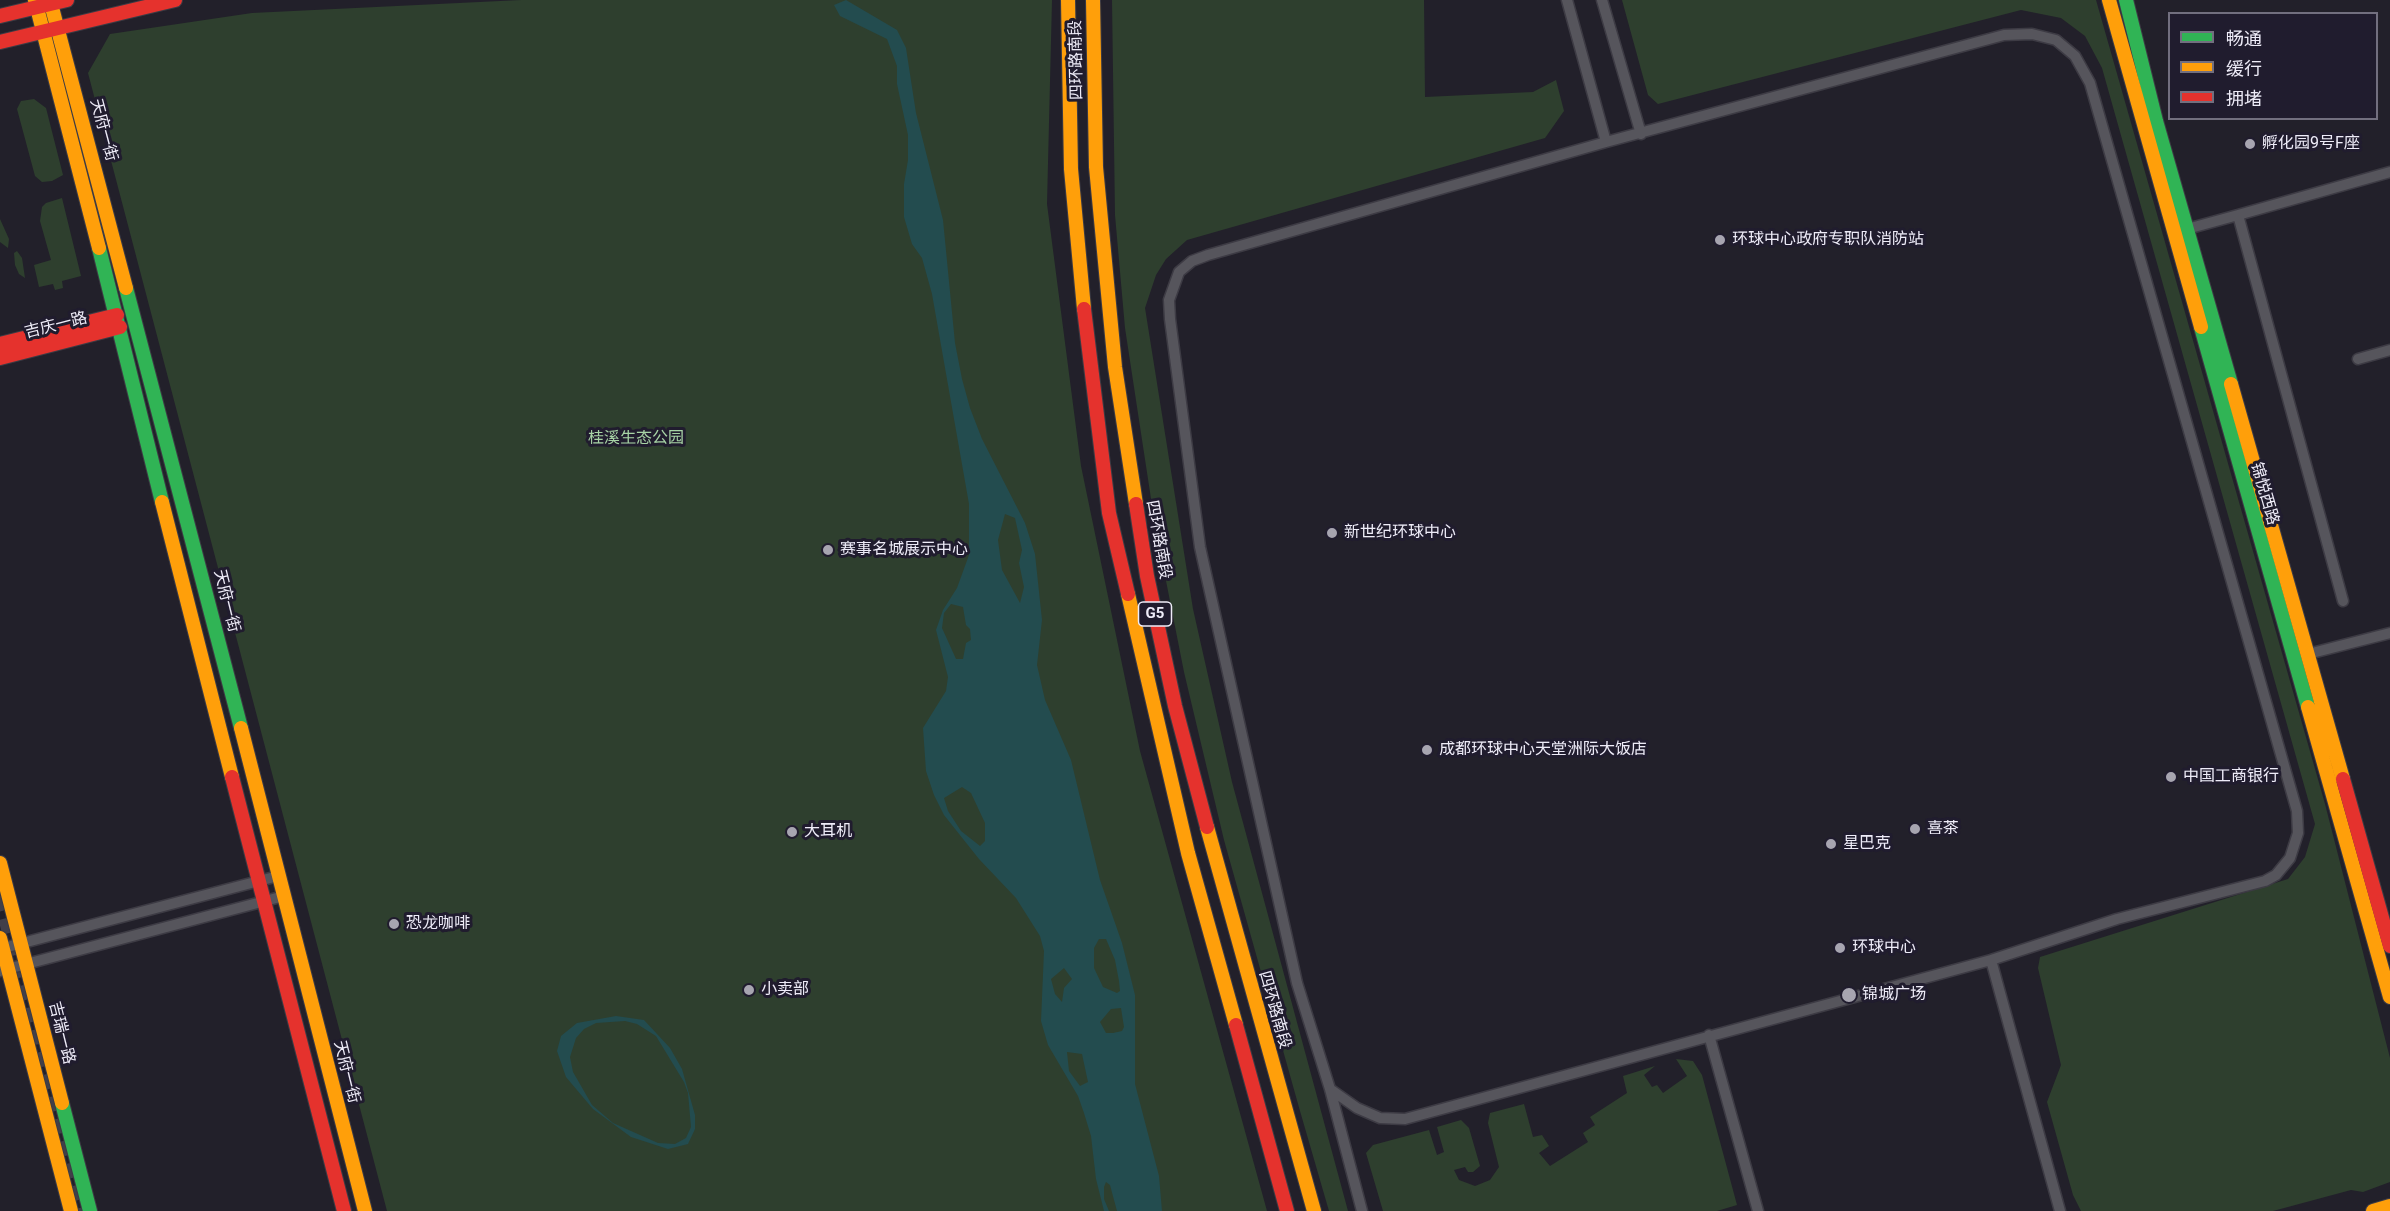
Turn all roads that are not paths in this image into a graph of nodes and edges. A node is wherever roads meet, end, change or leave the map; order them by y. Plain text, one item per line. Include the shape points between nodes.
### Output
1 (67, 0) edge
2 (175, 0) edge
3 (1068, 0) edge
4 (1093, 0) edge
5 (1567, 0) edge
6 (1602, 0) edge
7 (2109, 0) edge
8 (2126, 0) edge
9 (50, 2) edge
10 (36, 3) edge
11 (0, 16) edge
12 (52, 29) junction
13 (0, 42) edge
14 (1641, 134) junction
15 (1606, 142) junction
16 (2390, 172) edge
17 (2238, 215) junction
18 (2187, 229) junction
19 (119, 321) junction
20 (0, 344) edge
21 (2390, 350) edge
22 (0, 358) edge
23 (2358, 359) dead end
24 (2343, 601) dead end
25 (2390, 633) edge
26 (2308, 654) junction
27 (0, 863) edge
28 (278, 876) junction
29 (260, 880) junction
30 (284, 896) junction
31 (265, 900) junction
32 (21, 944) junction
33 (1, 945) edge
34 (2390, 946) edge
35 (1991, 960) junction
36 (26, 964) junction
37 (4, 969) edge
38 (2390, 996) edge
39 (1709, 1035) junction
40 (1330, 1089) junction
41 (2390, 1206) edge
42 (71, 1211) edge
43 (90, 1211) edge
44 (344, 1211) edge
45 (365, 1211) edge
46 (1287, 1211) edge
47 (1314, 1211) edge
48 (1362, 1211) edge
49 (1758, 1211) edge
50 (2060, 1211) edge
51 (2373, 1211) edge

1 - 9 main road
2 - 12 main road
3 - 46 main road, 四环路南段 / G5 via 1072,179 1109,513 1188,853
4 - 47 main road, 四环路南段 / G5 via 1096,167 1104,255 1116,377 1147,576 1187,751
5 - 15 street
6 - 14 street
7 - 38 main road, 锦悦西路
8 - 18 main road, 锦悦西路
9 - 10 main road
9 - 12 main road, 天府一街
10 - 11 main road
10 - 12 main road, 天府一街
12 - 13 main road
12 - 19 main road, 天府一街
12 - 28 main road, 天府一街
14 - 15 street
14 - 35 street via 2004,35 2032,34 2056,40 2075,56 2090,83 2297,811 2298,833 2290,858 2276,875 2265,881 2117,920
15 - 40 street via 1208,255 1192,261 1173,283 1170,319 1200,547 1297,982
16 - 17 street
17 - 18 street
17 - 24 street
18 - 26 main road, 锦悦西路
19 - 20 main road, 吉庆一路
19 - 22 main road, 吉庆一路
19 - 29 main road, 天府一街 via 162,504
21 - 23 street
25 - 26 street
26 - 34 main road, 锦悦西路
27 - 32 main road, 吉瑞一路
28 - 29 street
28 - 30 main road, 天府一街
29 - 31 main road, 天府一街
29 - 32 street
30 - 31 street
30 - 45 main road, 天府一街
31 - 36 street
31 - 44 main road, 天府一街
32 - 33 street
32 - 36 main road, 吉瑞一路
33 - 37 main road
35 - 39 street
35 - 50 street
36 - 37 street
36 - 43 main road, 吉瑞一路
37 - 42 main road
39 - 40 street via 1406,1119 1380,1118
39 - 49 street
40 - 48 street
41 - 51 main road

